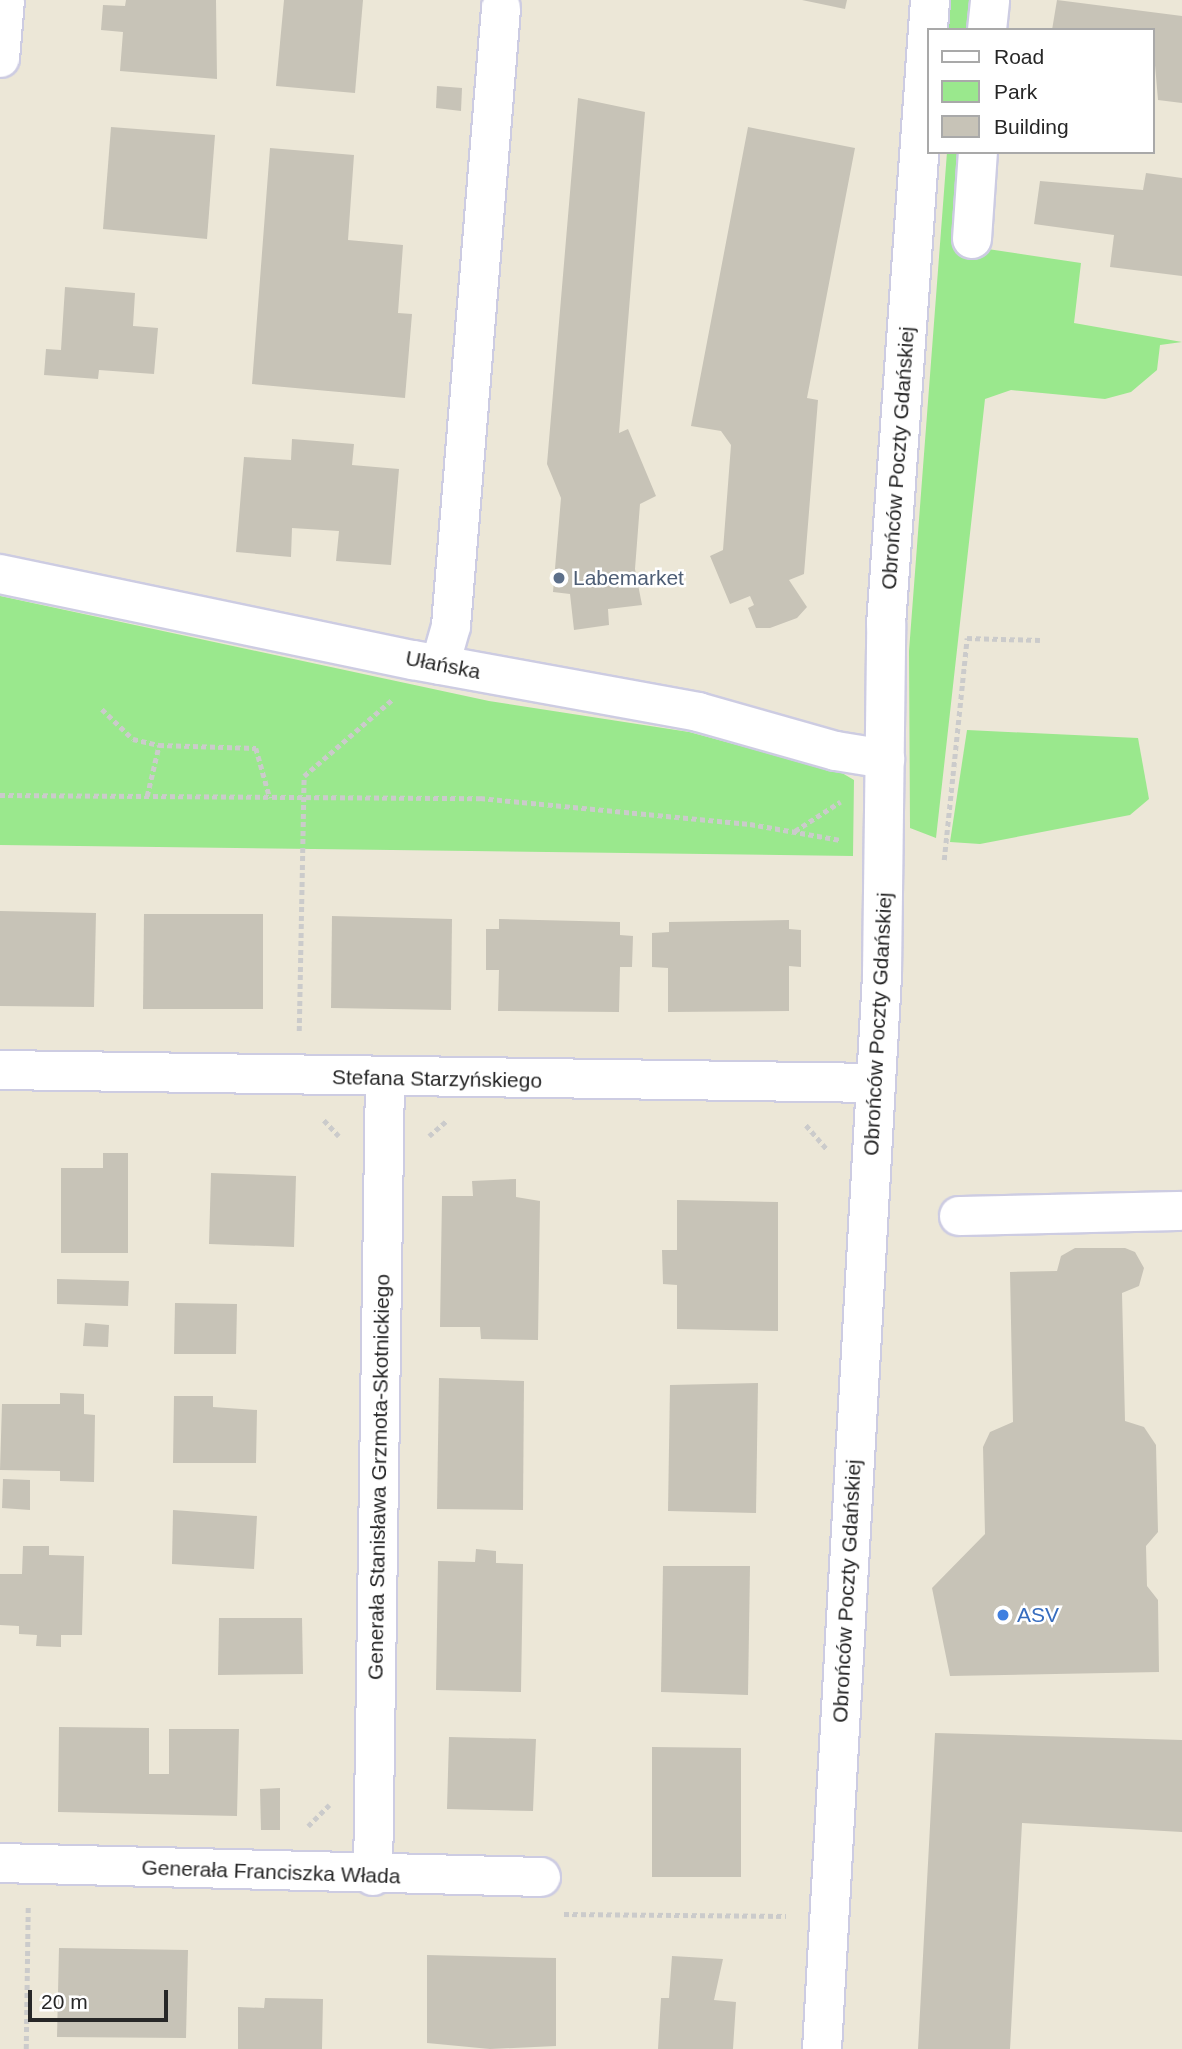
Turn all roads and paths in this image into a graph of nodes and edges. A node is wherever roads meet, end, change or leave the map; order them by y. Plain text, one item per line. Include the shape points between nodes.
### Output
1 (5, 0) edge
2 (930, 0) edge
3 (990, 0) edge
4 (501, 8) dead end
5 (928, 28) edge
6 (988, 28) edge
7 (926, 57) edge
8 (0, 58) edge
9 (978, 154) edge
10 (972, 239) dead end
11 (0, 574) edge
12 (1040, 640) dead end
13 (426, 663) junction
14 (102, 709) dead end
15 (159, 745) junction
16 (873, 757) junction
17 (0, 795) edge
18 (147, 796) junction
19 (270, 798) junction
20 (300, 799) junction
21 (794, 832) junction
22 (887, 843) junction
23 (944, 860) dead end
24 (0, 1070) edge
25 (298, 1077) junction
26 (385, 1078) junction
27 (874, 1083) junction
28 (436, 1128) dead end
29 (422, 1146) dead end
30 (347, 1148) dead end
31 (1181, 1211) edge
32 (959, 1216) dead end
33 (335, 1797) dead end
34 (298, 1833) dead end
35 (15, 1863) edge
36 (373, 1876) junction
37 (549, 1890) joint
38 (557, 1914) dead end
39 (581, 1915) dead end
40 (829, 1916) junction
41 (26, 2049) edge
42 (822, 2049) edge

1 - 8 street
2 - 5 street, Obrońców Poczty Gdańskiej
3 - 6 street
4 - 13 street via 451,625
7 - 16 street, Obrońców Poczty Gdańskiej
9 - 10 street
11 - 13 street, Ułańska
12 - 23 path via 967,638
13 - 16 street, Ułańska via 698,712
13 - 20 path via 406,688 304,776
14 - 15 path via 133,739
15 - 18 path
15 - 19 path via 256,748
16 - 21 path via 862,788
16 - 22 street, Obrońców Poczty Gdańskiej
17 - 18 path
18 - 19 path
19 - 20 path
20 - 21 path via 480,798
20 - 25 path
21 - 22 path
22 - 27 street, Obrońców Poczty Gdańskiej
24 - 25 street, Stefana Starzyńskiego
25 - 26 street, Stefana Starzyńskiego
25 - 30 path via 299,1107 334,1127
26 - 27 street, Stefana Starzyńskiego
26 - 36 street, Generała Stanisława Grzmota-Skotnickiego
27 - 40 street, Obrońców Poczty Gdańskiej
28 - 29 path
31 - 32 street
33 - 34 path
35 - 36 street, Generała Franciszka Włada
35 - 41 path
36 - 37 street, Generała Franciszka Włada
37 - 38 path
39 - 40 path
40 - 42 street, Obrońców Poczty Gdańskiej

